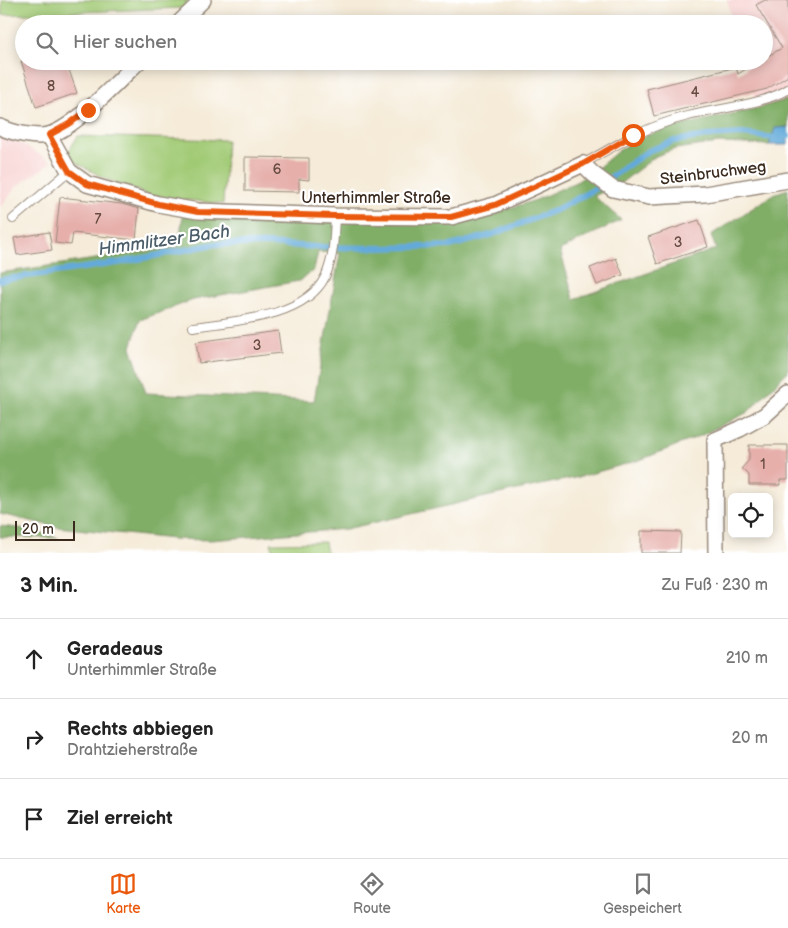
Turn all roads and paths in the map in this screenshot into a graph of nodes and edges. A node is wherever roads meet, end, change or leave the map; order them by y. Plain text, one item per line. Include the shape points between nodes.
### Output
1 (203, 0) edge
2 (187, 15) edge
3 (130, 70) edge
4 (788, 89) edge
5 (0, 128) edge
6 (49, 135) junction
7 (588, 169) junction
8 (69, 171) junction
9 (788, 180) edge
10 (335, 216) junction
11 (13, 219) dead end
12 (193, 327) dead end
13 (788, 394) edge
14 (716, 553) edge

1 - 2 street
3 - 6 street via 88,110
4 - 7 lane, Unterhimmler Straße via 759,100 651,127 633,135
5 - 6 street
6 - 8 street, Unterhimmler Straße
7 - 9 street, Steinbruchweg via 613,189 649,197 705,194
7 - 10 street, Unterhimmler Straße via 495,205 451,217
8 - 10 street, Unterhimmler Straße via 87,184 198,212
8 - 11 lane
10 - 12 lane via 330,264 316,290 273,314
13 - 14 street via 764,414 715,440

